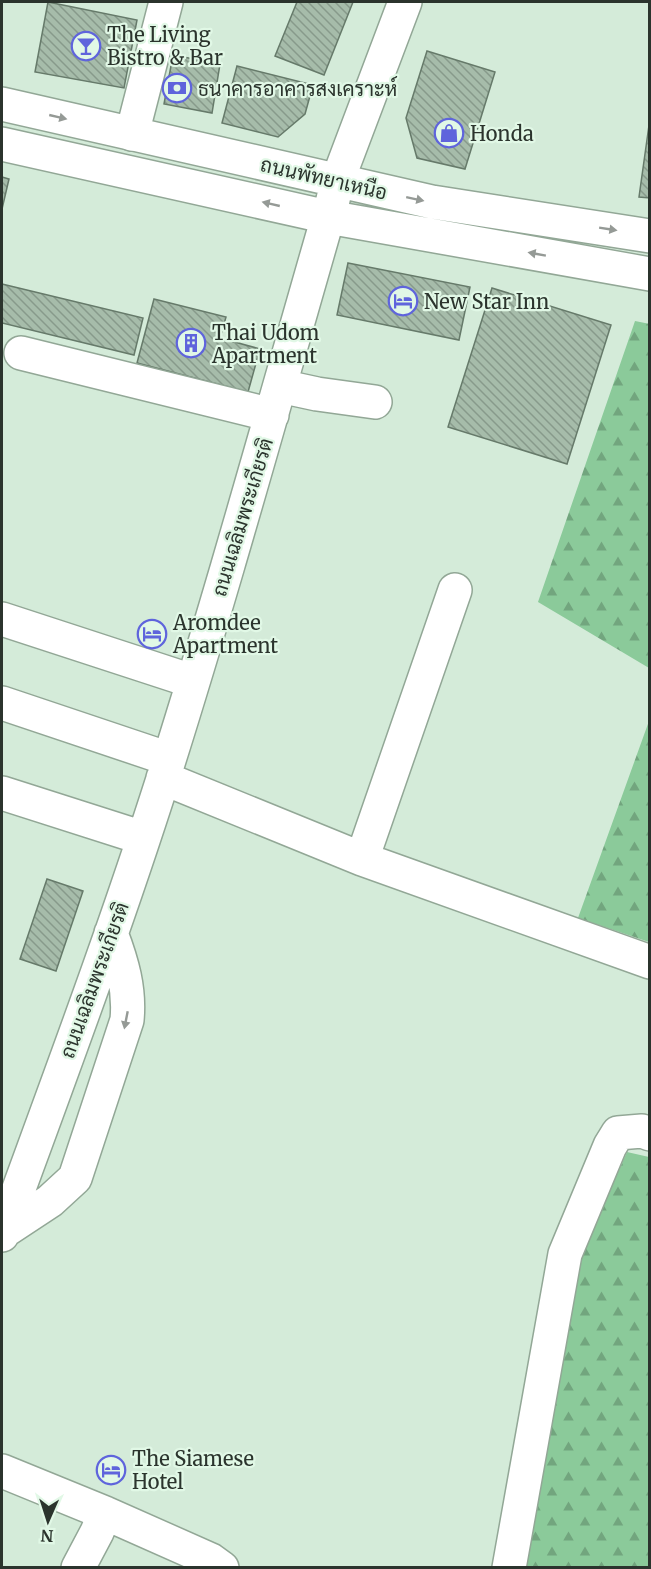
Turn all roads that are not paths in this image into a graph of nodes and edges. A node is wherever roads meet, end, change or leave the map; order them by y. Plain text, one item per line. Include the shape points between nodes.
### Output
1 (166, 2) edge
2 (405, 2) edge
3 (2, 104) edge
4 (132, 134) junction
5 (2, 144) edge
6 (337, 182) junction
7 (328, 217) junction
8 (650, 236) edge
9 (650, 274) edge
10 (21, 353) dead end
11 (276, 400) junction
12 (375, 402) dead end
13 (455, 590) dead end
14 (2, 619) edge
15 (192, 681) junction
16 (2, 703) edge
17 (166, 769) junction
18 (2, 793) edge
19 (143, 838) junction
20 (362, 859) junction
21 (111, 933) junction
22 (650, 962) edge
23 (650, 1134) edge
24 (2, 1234) edge
25 (2, 1471) edge
26 (105, 1513) junction
27 (78, 1568) edge
28 (222, 1568) edge
29 (509, 1568) edge

1 - 4 street
2 - 6 street, ถนนเฉลิมพระเกียรติ
3 -> 4 street, ถนนพัทยาเหนือ
4 - 6 street, ถนนพัทยาเหนือ
7 -> 5 street, ถนนพัทยาเหนือ
6 - 7 street, ถนนเฉลิมพระเกียรติ
6 -> 8 street, ถนนพัทยาเหนือ via 432,202
9 -> 7 street, ถนนพัทยาเหนือ
7 - 11 street, ถนนเฉลิมพระเกียรติ
10 - 11 street
11 - 12 street via 317,394
11 - 15 street, ถนนเฉลิมพระเกียรติ
13 - 20 street
14 - 15 street
15 - 17 street, ถนนเฉลิมพระเกียรติ
16 - 17 street
17 - 19 street, ถนนเฉลิมพระเกียรติ
17 - 20 street
18 - 19 street
19 - 21 street, ถนนเฉลิมพระเกียรติ
20 - 22 street
21 - 24 street, ถนนเฉลิมพระเกียรติ
21 -> 24 street via 122,962 129,1000 127,1020 75,1178 50,1201
23 - 29 street via 618,1133 565,1254
25 - 26 street
26 - 27 street
26 - 28 street

